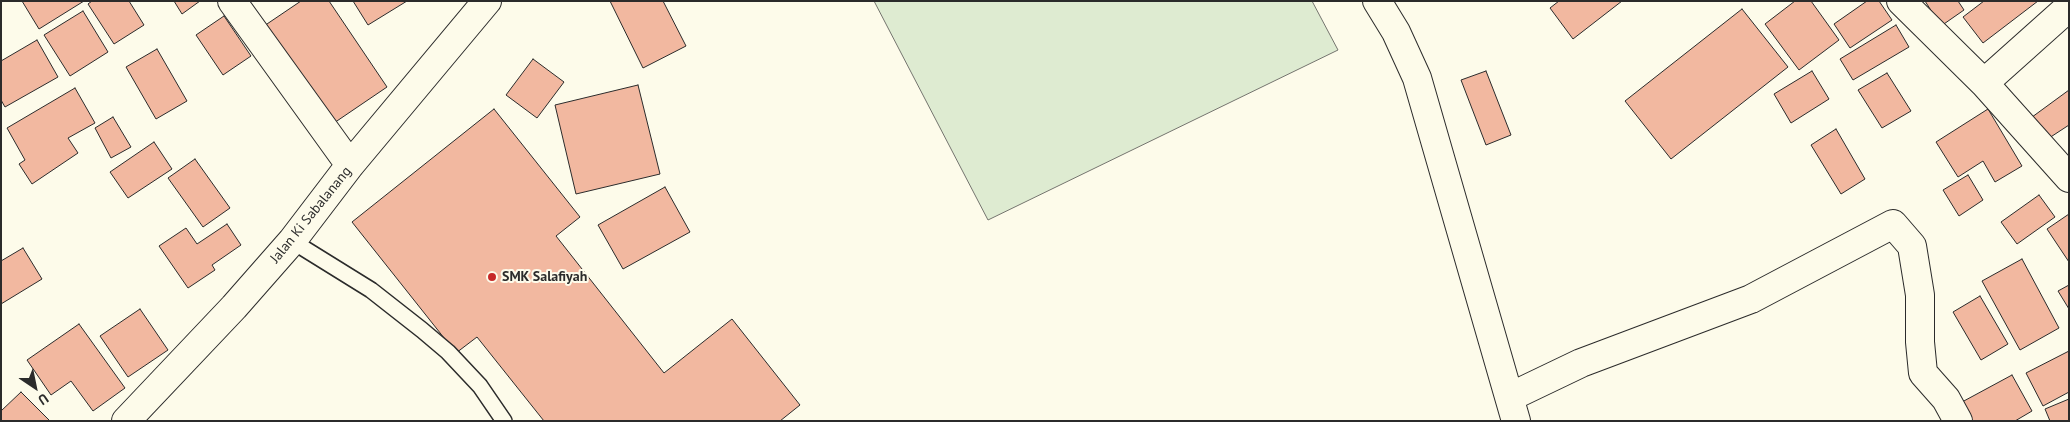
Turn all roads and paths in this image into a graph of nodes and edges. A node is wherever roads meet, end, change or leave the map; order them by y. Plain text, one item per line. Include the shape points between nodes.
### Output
1 (232, 1) edge
2 (487, 1) edge
3 (1377, 1) edge
4 (1901, 1) edge
5 (2069, 7) edge
6 (1984, 83) junction
7 (350, 165) junction
8 (2069, 178) edge
9 (292, 241) junction
10 (1513, 409) edge
11 (126, 421) edge
12 (504, 421) edge
13 (1958, 421) edge

1 - 7 street
2 - 7 street, Jalan Ki Sabalanang
3 - 10 street via 1396,32 1417,78
4 - 6 street
5 - 6 street
6 - 8 street
7 - 9 street, Jalan Ki Sabalanang
9 - 11 street, Jalan Ki Sabalanang
9 - 12 lane via 371,290 448,352 480,386
10 - 13 street via 1581,363 1751,299 1893,224 1912,246 1920,295 1923,374 1946,399

